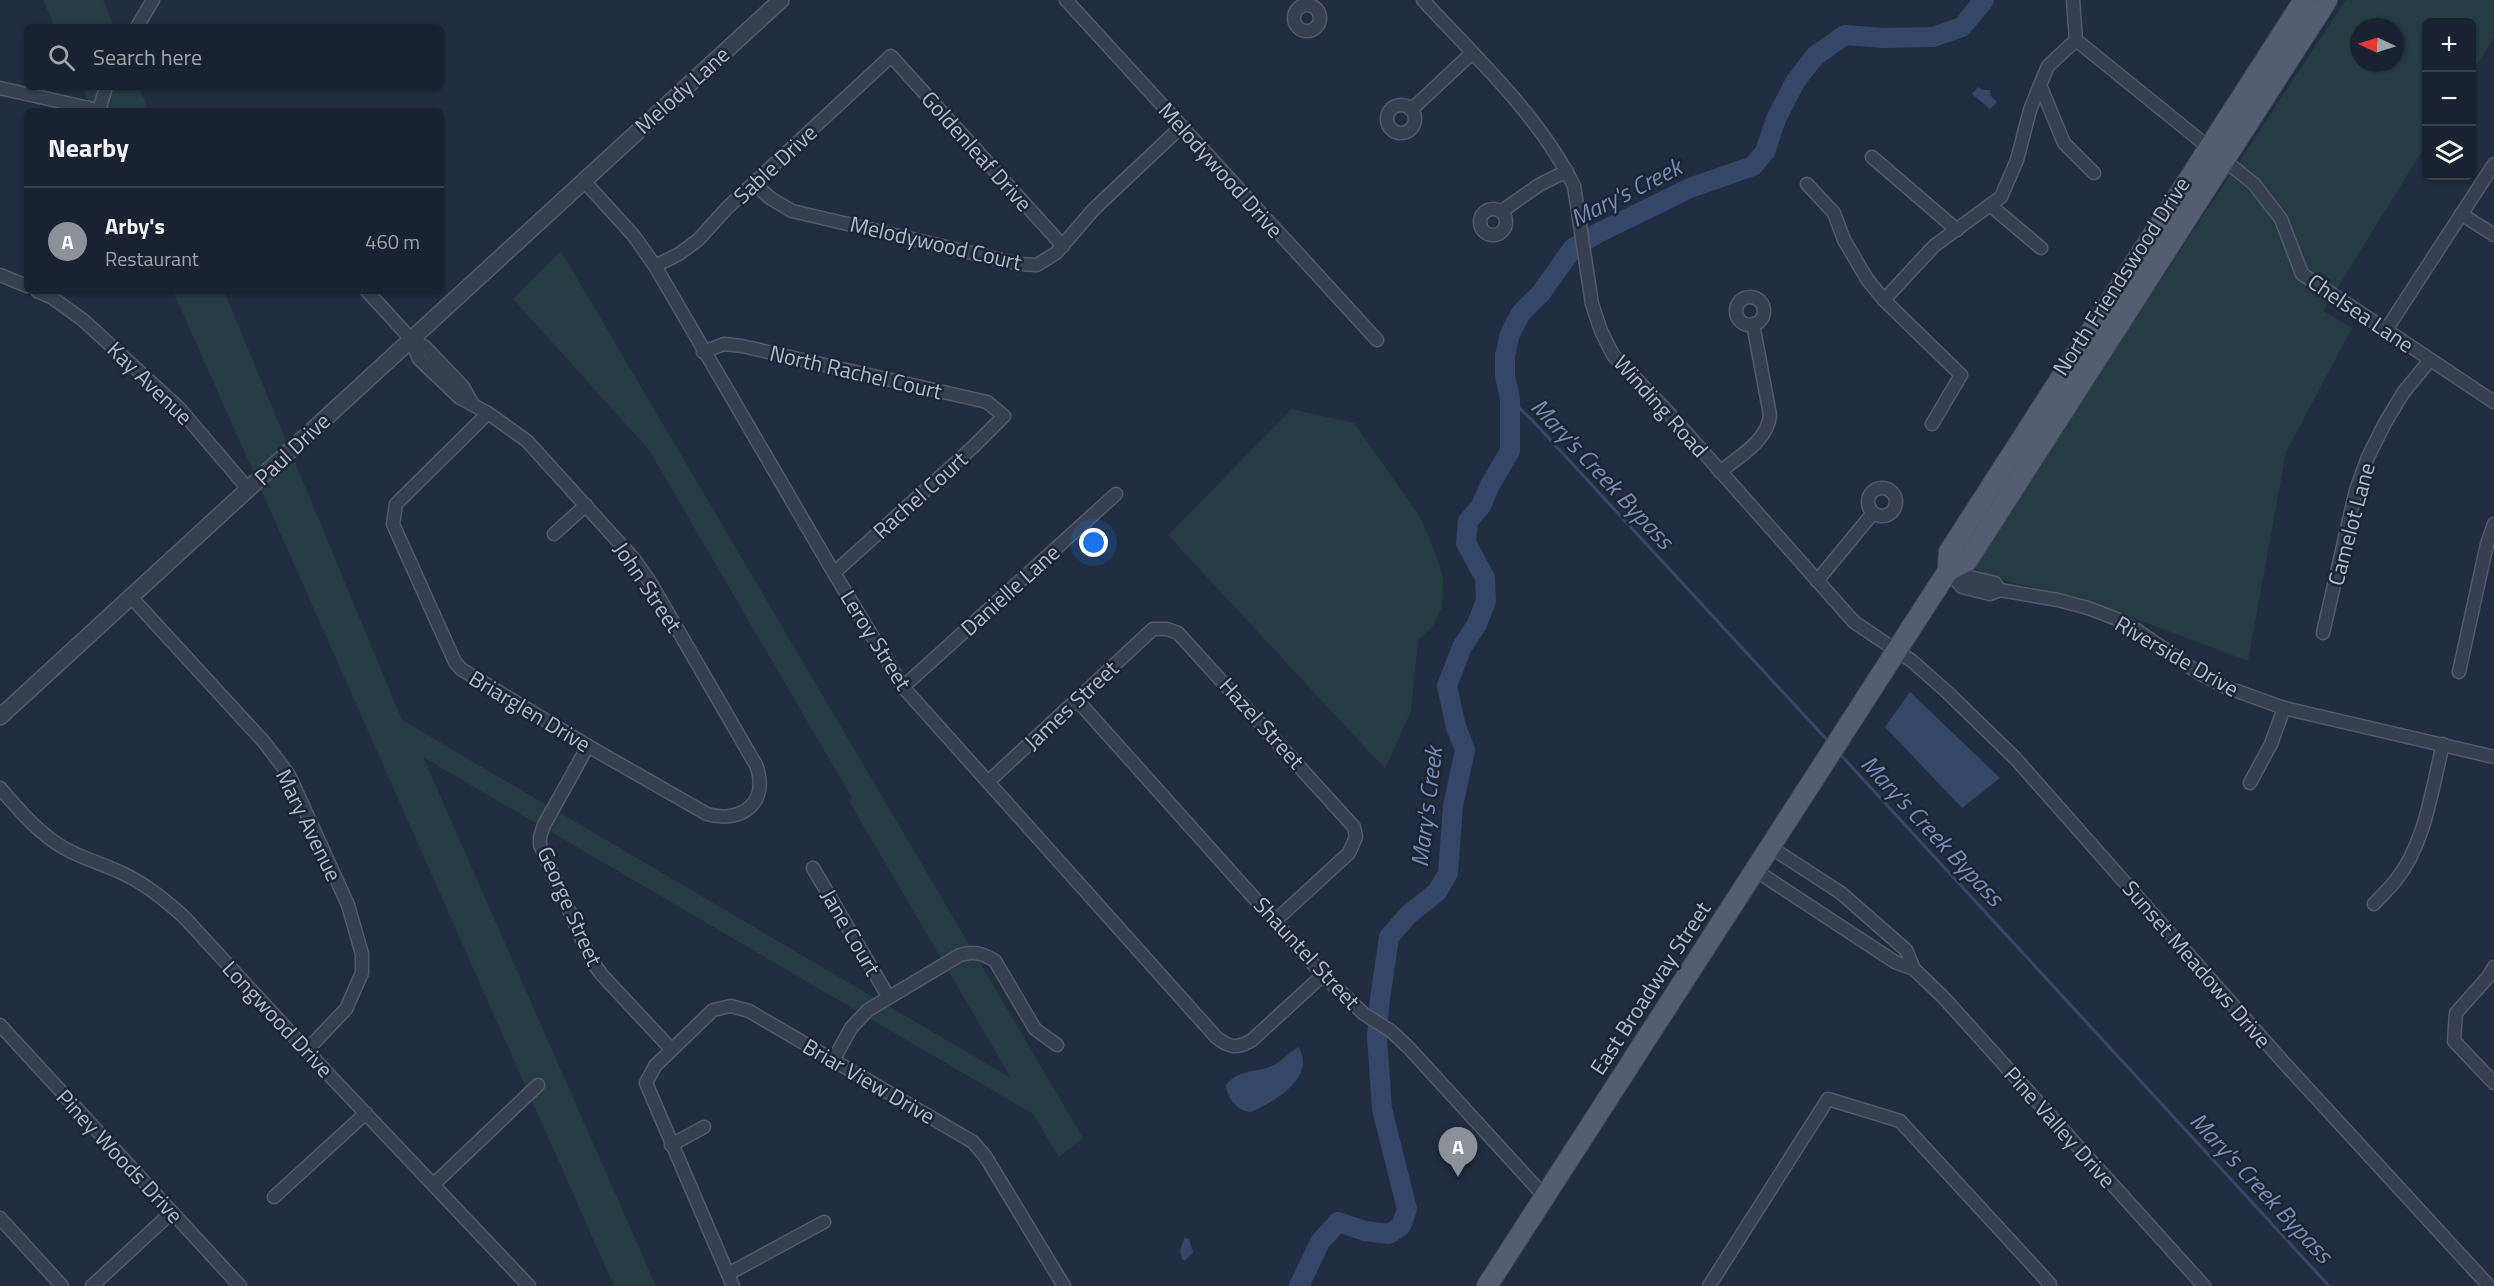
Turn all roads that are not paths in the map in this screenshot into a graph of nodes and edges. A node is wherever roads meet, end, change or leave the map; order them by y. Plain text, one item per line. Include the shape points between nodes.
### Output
1 (153, 0) edge
2 (781, 0) edge
3 (1066, 0) edge
4 (1423, 0) edge
5 (2073, 0) edge
6 (2304, 0) edge
7 (2327, 0) edge
8 (139, 24) edge
9 (2076, 40) junction
10 (1472, 53) junction
11 (891, 56) joint
12 (2040, 85) junction
13 (0, 88) edge
14 (105, 90) edge
15 (87, 108) edge
16 (101, 108) edge
17 (1411, 110) dead end
18 (1181, 127) junction
19 (2209, 146) junction
20 (1872, 157) dead end
21 (2224, 160) junction
22 (2494, 164) edge
23 (1566, 171) junction
24 (2094, 173) dead end
25 (583, 180) junction
26 (754, 183) junction
27 (1807, 184) dead end
28 (1990, 206) junction
29 (1502, 211) dead end
30 (2461, 214) junction
31 (1957, 230) junction
32 (2494, 234) edge
33 (1063, 246) junction
34 (2041, 248) dead end
35 (655, 266) junction
36 (0, 275) edge
37 (24, 285) edge
38 (44, 294) edge
39 (370, 294) edge
40 (1884, 300) junction
41 (1753, 324) dead end
42 (2386, 330) junction
43 (410, 338) junction
44 (1377, 340) dead end
45 (703, 352) junction
46 (2430, 360) junction
47 (2494, 402) edge
48 (488, 413) junction
49 (1004, 416) joint
50 (1932, 424) dead end
51 (1720, 472) junction
52 (249, 490) junction
53 (1116, 494) dead end
54 (586, 506) junction
55 (1873, 513) dead end
56 (2494, 524) edge
57 (554, 534) dead end
58 (1948, 571) junction
59 (834, 573) junction
60 (1817, 580) junction
61 (131, 597) junction
62 (1153, 629) joint
63 (2323, 633) dead end
64 (1897, 651) junction
65 (2459, 672) dead end
66 (903, 687) junction
67 (1077, 700) junction
68 (2284, 708) junction
69 (0, 717) edge
70 (1854, 717) joint
71 (2443, 744) junction
72 (588, 746) junction
73 (2494, 757) edge
74 (989, 781) junction
75 (2250, 783) dead end
76 (0, 788) edge
77 (748, 810) joint
78 (1770, 847) junction
79 (813, 868) dead end
80 (1755, 870) junction
81 (2374, 904) dead end
82 (1276, 920) junction
83 (2494, 967) edge
84 (1914, 969) junction
85 (1323, 975) junction
86 (888, 996) junction
87 (0, 1025) edge
88 (1057, 1045) dead end
89 (671, 1049) junction
90 (307, 1050) junction
91 (833, 1061) junction
92 (2494, 1083) edge
93 (538, 1085) dead end
94 (366, 1113) junction
95 (704, 1127) dead end
96 (671, 1145) junction
97 (434, 1184) junction
98 (274, 1197) dead end
99 (1545, 1197) junction
100 (172, 1212) junction
101 (0, 1218) edge
102 (824, 1222) dead end
103 (730, 1280) edge
104 (2494, 1282) edge
105 (63, 1286) edge
106 (92, 1286) edge
107 (240, 1286) edge
108 (528, 1286) edge
109 (1064, 1286) edge
110 (1487, 1286) edge
111 (1709, 1286) edge
112 (2050, 1286) edge
113 (2204, 1286) edge
114 (2489, 1286) edge

1 - 8 street
2 - 25 street, Melody Lane
3 - 18 street, Melodywood Drive
4 - 10 street, Winding Road
5 - 9 street
6 - 19 main road, North Friendswood Drive
7 - 21 main road, North Friendswood Drive
9 - 12 street via 2048,66
9 - 19 street, Chelsea Lane
10 - 17 street
10 - 23 street, Winding Road via 1539,128
11 - 26 street, Sable Drive
11 - 33 street, Goldenleaf Drive
12 - 24 street via 2064,142
12 - 28 street via 2017,160 2001,197
13 - 15 street
14 - 16 street
18 - 33 street, Melodywood Court via 1100,203
18 - 44 street, Melodywood Drive
19 - 21 street, Chelsea Lane
19 - 58 main road, North Friendswood Drive via 1948,552
20 - 31 street
21 - 42 street, Chelsea Lane via 2254,184 2281,219 2302,274
21 - 58 main road, North Friendswood Drive via 1967,561
22 - 30 street
23 - 29 street
23 - 51 street, Winding Road via 1574,186 1592,304 1613,355
25 - 35 street, Leroy Street via 634,236
25 - 43 street, Paul Drive
26 - 33 street, Melodywood Court via 792,211 1020,264 1044,263
26 - 35 street, Sable Drive via 698,240
27 - 40 street via 1834,213 1844,240
28 - 31 street
28 - 34 street
30 - 32 street
30 - 42 street
31 - 40 street via 1934,246
35 - 45 street, Leroy Street
36 - 37 street
38 - 52 street, Kay Avenue via 83,320 179,408
39 - 43 street, John Street
40 - 50 street via 1960,375
41 - 51 street via 1769,425 1762,437
42 - 46 street, Chelsea Lane
43 - 48 street, John Street via 419,359 460,398
43 - 52 street, Paul Drive
45 - 49 street, North Rachel Court via 724,344 742,346 987,402
45 - 59 street, Leroy Street
46 - 47 street, Chelsea Lane
46 - 63 street, Camelot Lane via 2403,393 2368,457 2356,490
48 - 54 street, John Street via 527,441
48 - 72 street, Briarglen Drive via 396,504 393,524 461,669
49 - 59 street, Rachel Court
51 - 60 street, Winding Road
52 - 61 street, Paul Drive
53 - 66 street, Danielle Lane
54 - 57 street
54 - 77 street, John Street via 650,582 756,765 760,787
55 - 60 street
56 - 65 street
58 - 64 main road, North Friendswood Drive
58 - 68 street, Riverside Drive via 1962,587 1990,594 2000,590 2088,608 2117,620 2223,686
59 - 66 street, Leroy Street
60 - 64 street, Winding Road via 1854,622
61 - 69 street, Paul Drive
61 - 90 street, Mary Avenue via 264,742 289,775 348,905 362,954 362,973 346,1009
62 - 67 street, James Street
62 - 82 street, Hazel Street via 1167,629 1187,641 1350,820 1356,837 1349,853
64 - 70 main road, North Friendswood Drive
64 - 114 street, Sunset Meadows Drive via 1947,692 2015,758 2278,1056
66 - 74 street, Leroy Street
67 - 74 street, James Street
67 - 82 street, Shauntel Street
68 - 71 street, Riverside Drive
68 - 75 street via 2271,744
70 - 78 main road, East Broadway Street
71 - 73 street, Riverside Drive
71 - 81 street via 2421,830 2408,861 2397,880
72 - 77 street, Briarglen Drive via 707,814 732,817
72 - 89 street, George Street via 544,825 540,845 591,960
74 - 85 street, Leroy Street via 1224,1044 1234,1048 1252,1040
76 - 90 street, Longwood Drive via 62,847 157,892
78 - 80 main road, East Broadway Street
78 - 84 street, Pine Valley Drive via 1841,893 1906,950
79 - 86 street, Jane Court
80 - 84 street, Pine Valley Drive via 1894,962
80 - 99 main road, East Broadway Street
82 - 85 street, Shauntel Street
83 - 92 street via 2456,1013 2454,1041
84 - 113 street, Pine Valley Drive
85 - 99 street, Shauntel Street via 1364,1014 1391,1031
86 - 88 street via 960,954 985,955 994,961 1035,1029
86 - 91 street via 858,1019
87 - 100 street, Piney Woods Drive
89 - 91 street, Briar View Drive via 713,1010 731,1005 749,1011
89 - 96 street, Briar View Drive via 646,1083
90 - 94 street, Longwood Drive
91 - 109 street, Briar View Drive via 973,1142 986,1156
93 - 97 street
94 - 97 street, Longwood Drive
94 - 98 street
95 - 96 street
96 - 103 street
97 - 108 street, Longwood Drive
99 - 110 main road, East Broadway Street
100 - 106 street
100 - 107 street, Piney Woods Drive
101 - 105 street
102 - 103 street
104 - 114 street
111 - 112 street via 1828,1099 1900,1121

